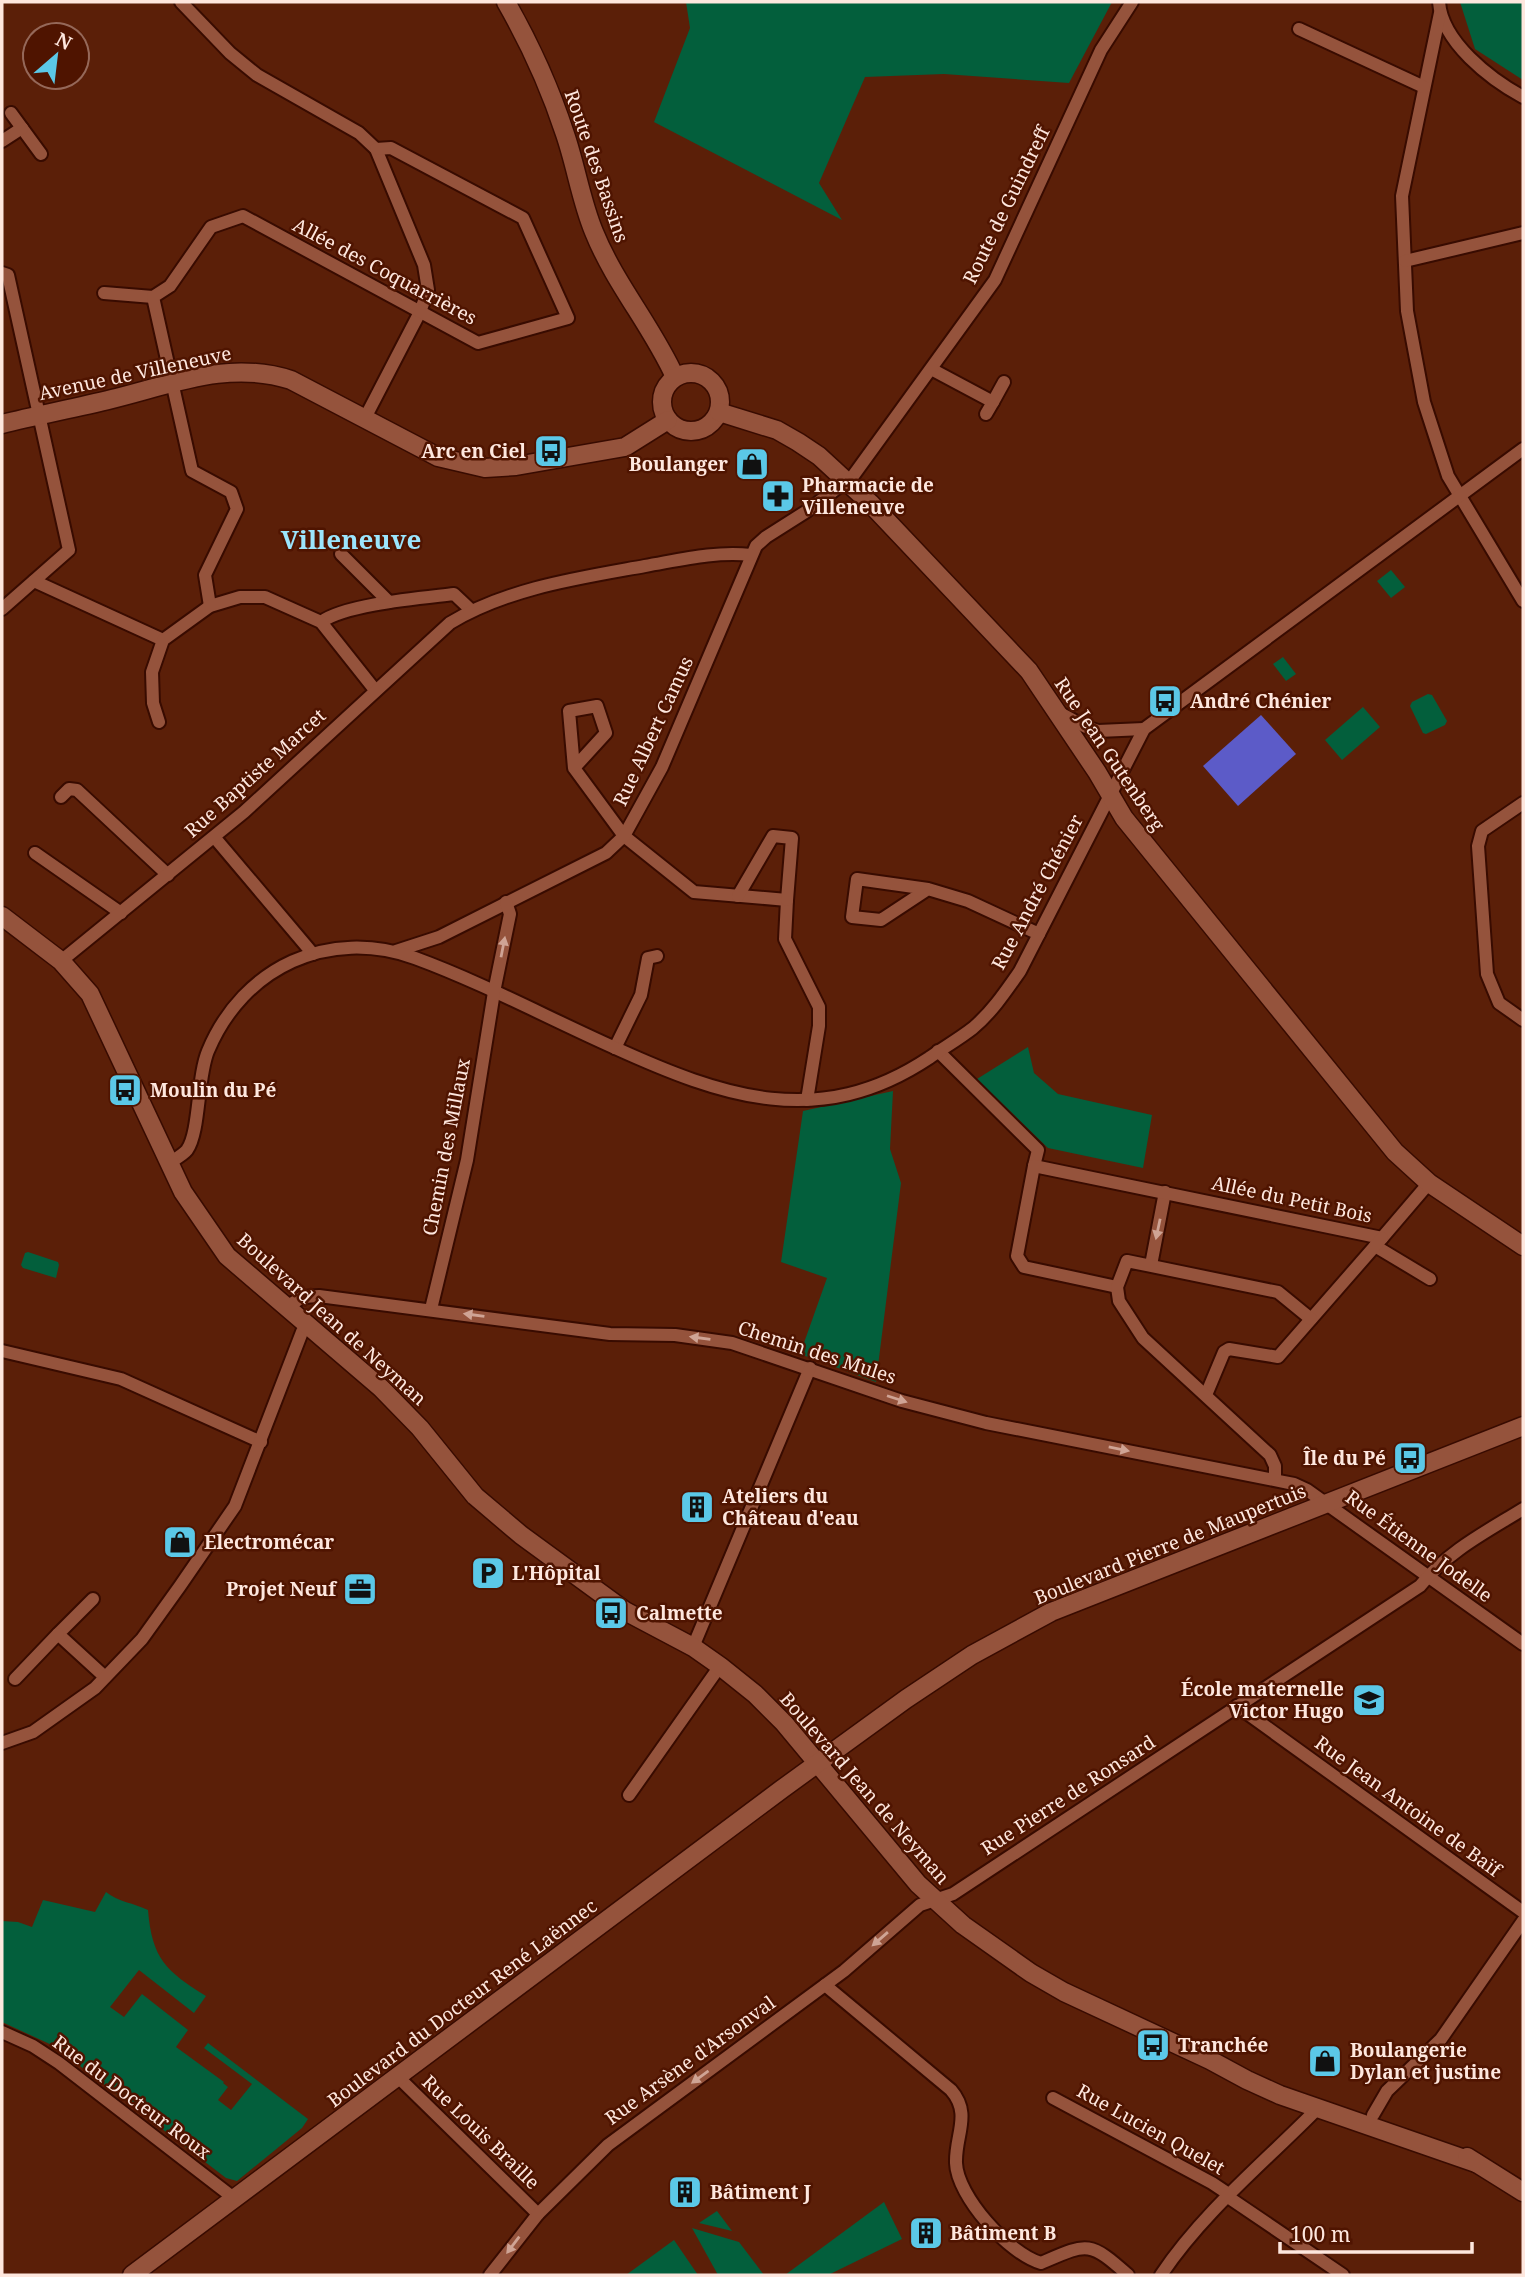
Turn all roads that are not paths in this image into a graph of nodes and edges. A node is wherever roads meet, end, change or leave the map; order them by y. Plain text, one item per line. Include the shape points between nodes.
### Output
1 (181, 2) edge
2 (506, 2) edge
3 (1132, 2) edge
4 (1440, 7) edge
5 (1299, 29) dead end
6 (1424, 87) junction
7 (1523, 97) edge
8 (11, 113) dead end
9 (22, 128) junction
10 (2, 141) edge
11 (376, 149) junction
12 (41, 154) dead end
13 (1523, 233) edge
14 (1405, 261) junction
15 (2, 273) edge
16 (104, 293) dead end
17 (153, 297) junction
18 (420, 313) junction
19 (933, 370) junction
20 (675, 377) junction
21 (1004, 382) dead end
22 (171, 383) junction
23 (719, 412) junction
24 (38, 415) junction
25 (365, 418) junction
26 (668, 419) junction
27 (2, 424) edge
28 (1523, 449) edge
29 (848, 482) junction
30 (1458, 496) junction
31 (341, 555) dead end
32 (751, 555) junction
33 (34, 581) junction
34 (1523, 601) edge
35 (389, 603) junction
36 (210, 606) junction
37 (2, 609) edge
38 (471, 610) junction
39 (321, 622) junction
40 (163, 640) junction
41 (375, 690) junction
42 (1055, 710) junction
43 (159, 722) dead end
44 (1144, 729) junction
45 (574, 768) junction
46 (1109, 795) junction
47 (61, 797) dead end
48 (1523, 803) edge
49 (624, 836) junction
50 (215, 838) junction
51 (35, 853) dead end
52 (169, 875) junction
53 (928, 889) junction
54 (738, 896) junction
55 (787, 900) junction
56 (506, 902) junction
57 (121, 913) junction
58 (2, 916) edge
59 (1039, 934) junction
60 (439, 937) junction
61 (395, 951) junction
62 (313, 954) junction
63 (657, 956) dead end
64 (61, 961) junction
65 (431, 964) junction
66 (494, 992) junction
67 (1523, 1020) edge
68 (615, 1048) junction
69 (938, 1051) junction
70 (807, 1100) junction
71 (169, 1163) junction
72 (1034, 1166) junction
73 (1429, 1183) junction
74 (1165, 1192) junction
75 (1379, 1242) junction
76 (1523, 1246) edge
77 (1151, 1265) junction
78 (1430, 1279) dead end
79 (1117, 1287) junction
80 (285, 1307) junction
81 (431, 1309) junction
82 (1311, 1319) junction
83 (308, 1325) junction
84 (2, 1350) edge
85 (810, 1368) junction
86 (1206, 1395) junction
87 (1523, 1426) edge
88 (261, 1442) junction
89 (1275, 1479) junction
90 (1326, 1503) junction
91 (1523, 1509) edge
92 (1428, 1576) junction
93 (93, 1599) dead end
94 (58, 1634) junction
95 (1523, 1644) edge
96 (693, 1647) junction
97 (720, 1666) junction
98 (105, 1677) junction
99 (15, 1679) dead end
100 (1237, 1706) junction
101 (2, 1743) edge
102 (817, 1763) junction
103 (629, 1795) dead end
104 (935, 1901) junction
105 (1523, 1912) edge
106 (1523, 1921) edge
107 (825, 1985) junction
108 (2, 2032) edge
109 (1210, 2060) junction
110 (398, 2077) junction
111 (1053, 2098) dead end
112 (1318, 2108) junction
113 (1371, 2120) junction
114 (1523, 2192) edge
115 (1229, 2196) junction
116 (235, 2199) junction
117 (538, 2214) junction
118 (132, 2275) edge
119 (490, 2275) edge
120 (1128, 2275) edge
121 (1161, 2275) edge
122 (1343, 2275) edge

1 - 11 street via 257,75 359,133
2 - 20 street, Route des Bassins via 541,71 593,230 616,279
3 - 19 street, Route de Guindreff via 1101,50 995,280
4 - 6 street
4 - 7 street via 1455,38 1476,65
5 - 6 street
6 - 14 street via 1402,196
8 - 9 street
9 - 10 street
9 - 12 street
11 - 18 street via 424,265 428,290
11 - 18 street, Allée des Coquarrières via 400,152 523,218 568,317 478,343
13 - 14 street
14 - 30 street via 1407,311 1424,402
15 - 24 street via 8,275
16 - 17 street
17 - 18 street, Allée des Coquarrières via 170,286 211,227 243,216
17 - 22 street
18 - 25 street
19 - 21 street via 989,408
19 - 29 street, Route de Guindreff
20 - 23 street via 693,372 710,379 720,395
20 - 26 street via 663,393
22 - 24 street, Avenue de Villeneuve
22 - 25 street, Avenue de Villeneuve via 223,373 269,373
22 - 36 street via 192,471 231,492 237,509 205,575
23 - 26 street via 713,422 696,431 677,428
23 - 29 street, Rue Jean Gutenberg via 777,430 819,456
24 - 27 street, Avenue de Villeneuve
24 - 33 street via 69,550
25 - 26 street, Avenue de Villeneuve via 438,457 485,468 625,447
28 - 30 street, Rue André Chénier
29 - 32 street via 766,537
29 - 42 street, Rue Jean Gutenberg via 1029,671
30 - 34 street
30 - 44 street, Rue André Chénier
31 - 35 street
32 - 38 street, Rue Baptiste Marcet via 700,556 616,571 523,591
32 - 49 street, Rue Albert Camus via 677,736
33 - 37 street
33 - 40 street
35 - 38 street via 454,594
35 - 39 street via 331,615
36 - 39 street via 240,597 265,597
36 - 40 street
38 - 41 street, Rue Baptiste Marcet
39 - 41 street
40 - 43 street via 152,672
41 - 50 street, Rue Baptiste Marcet
42 - 44 street via 1098,731
42 - 46 street, Rue Jean Gutenberg
44 - 46 street, Rue André Chénier
45 - 45 street via 569,711 597,706 607,733
45 - 49 street
46 - 59 street, Rue André Chénier
46 - 73 street, Rue Jean Gutenberg via 1314,1055 1395,1152
47 - 52 street via 69,789 77,790
48 - 67 street via 1482,831 1478,846 1486,974 1499,1003
49 - 54 street via 694,892
49 - 56 street, Rue Albert Camus via 606,853
50 - 52 street, Rue Baptiste Marcet
50 - 62 street
51 - 57 street
52 - 57 street, Rue Baptiste Marcet
53 - 53 street via 857,879 852,917 881,920
53 - 59 street via 968,901
54 - 55 street
54 - 55 street via 772,836 792,838
55 - 70 street via 785,939 819,1007
56 - 60 street, Rue Albert Camus
66 -> 56 street via 510,914
57 - 64 street, Rue Baptiste Marcet
58 - 64 street, Boulevard Jean de Neyman
59 - 69 street, Rue André Chénier via 998,1002 973,1028
60 - 61 street, Rue Albert Camus
60 - 65 street via 429,956
61 - 62 street, Rue Albert Camus via 366,948
61 - 65 street, Rue Albert Camus
62 - 71 street, Rue Albert Camus via 280,967 238,1000 207,1053 194,1136 186,1152
63 - 68 street via 648,958 640,995
64 - 71 street, Boulevard Jean de Neyman via 90,994
65 - 66 street, Rue Albert Camus
66 - 68 street, Rue André Chénier
66 - 81 street, Chemin des Millaux via 467,1160
68 - 70 street, Rue André Chénier via 733,1094
69 - 70 street, Rue André Chénier via 905,1074 874,1087
69 - 72 street via 1038,1150
71 - 80 street, Boulevard Jean de Neyman via 192,1207 227,1256
72 - 74 street, Allée du Petit Bois
72 - 79 street via 1017,1256 1024,1267
73 - 75 street, Allée du Petit Bois
73 - 76 street, Rue Jean Gutenberg
74 - 75 street, Allée du Petit Bois
74 -> 77 street
75 - 78 street
75 - 82 street
77 - 79 street via 1127,1261
77 - 82 street via 1278,1292
79 - 86 street via 1119,1301 1143,1338
80 - 81 street, Chemin des Mules via 303,1297 319,1296
80 - 83 street, Boulevard Jean de Neyman
85 -> 81 street, Chemin des Mules via 732,1343 675,1335 610,1334
82 - 86 street via 1278,1357 1230,1349 1224,1352
83 - 88 street
83 - 96 street, Boulevard Jean de Neyman via 381,1388 475,1496 521,1535 625,1611
84 - 88 street via 121,1379
85 -> 89 street, Chemin des Mules via 902,1401 986,1423
85 - 96 street
86 - 89 street via 1270,1455
87 - 90 street, Boulevard Pierre de Maupertuis
88 - 98 street via 235,1506 142,1639
89 - 90 street, Chemin des Mules via 1307,1490
90 - 92 street, Rue Étienne Jodelle
90 - 102 street, Boulevard Pierre de Maupertuis via 1051,1612 972,1656
91 - 92 street, Rue Pierre de Ronsard via 1457,1549
92 - 95 street, Rue Étienne Jodelle
92 - 100 street, Rue Pierre de Ronsard via 1420,1586
93 - 94 street
94 - 98 street
94 - 99 street
96 - 97 street, Boulevard Jean de Neyman
97 - 102 street, Boulevard Jean de Neyman via 755,1694
97 - 103 street
98 - 101 street via 33,1732
100 - 104 street, Rue Pierre de Ronsard via 953,1894
100 - 105 street, Rue Jean Antoine de Baïf
102 - 104 street, Boulevard Jean de Neyman
102 - 110 street, Boulevard du Docteur René Laënnec
104 -> 107 street, Rue Arsène d'Arsonval via 920,1905
104 - 109 street, Boulevard Jean de Neyman via 996,1949 1064,1992
106 - 113 street via 1441,2039 1387,2091
107 -> 117 street, Rue Arsène d'Arsonval via 608,2145
107 - 120 street via 960,2101 959,2181 998,2232 1034,2261 1041,2263 1075,2248 1091,2248
108 - 116 street, Rue du Docteur Roux via 59,2063
109 - 112 street, Boulevard Jean de Neyman
109 - 113 street, Boulevard Jean de Neyman
110 - 116 street, Boulevard du Docteur René Laënnec
110 - 117 street, Rue Louis Braille
111 - 115 street, Rue Lucien Quelet
112 - 113 street, Boulevard Jean de Neyman
112 - 115 street
113 - 114 street via 1476,2163
115 - 121 street via 1185,2241
115 - 122 street, Rue Lucien Quelet
116 - 118 street, Boulevard du Docteur René Laënnec
117 -> 119 street, Rue Arsène d'Arsonval

